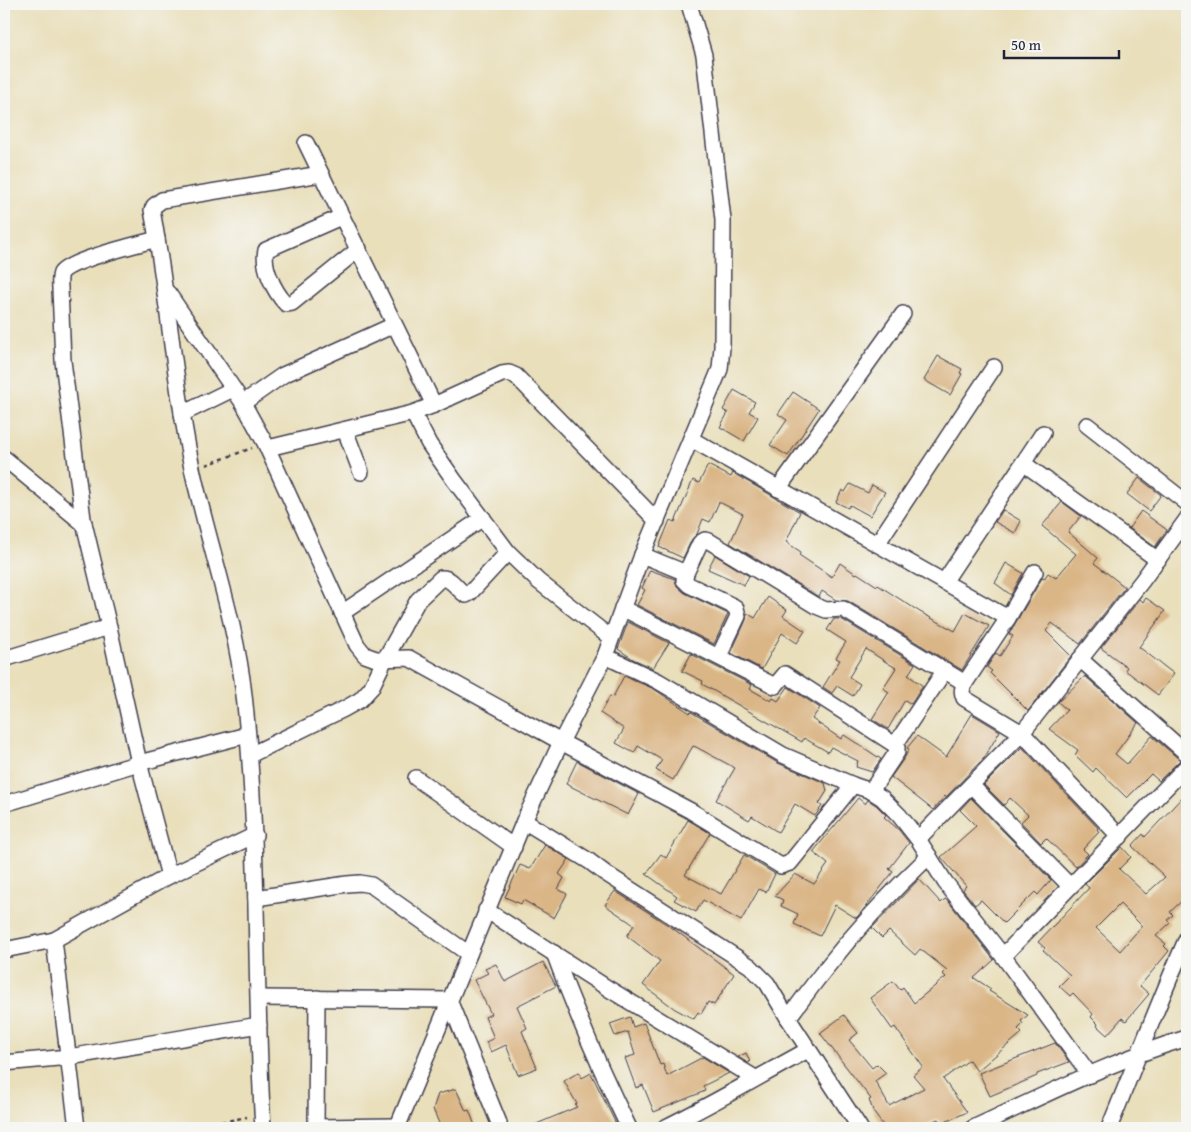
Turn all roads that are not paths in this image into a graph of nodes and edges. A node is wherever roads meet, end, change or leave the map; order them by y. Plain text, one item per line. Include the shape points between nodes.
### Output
1 (689, 4) edge
2 (306, 143) dead end
3 (321, 174) junction
4 (342, 217) junction
5 (157, 239) junction
6 (359, 249) junction
7 (166, 290) junction
8 (903, 314) dead end
9 (394, 325) junction
10 (994, 367) dead end
11 (233, 389) junction
12 (243, 404) junction
13 (434, 405) junction
14 (413, 413) junction
15 (182, 414) junction
16 (1087, 425) dead end
17 (345, 430) junction
18 (1043, 433) dead end
19 (691, 439) junction
20 (266, 446) junction
21 (4, 458) edge
22 (1023, 464) junction
23 (361, 472) dead end
24 (778, 489) junction
25 (1187, 502) edge
26 (482, 518) junction
27 (1187, 519) edge
28 (657, 521) junction
29 (84, 524) junction
30 (877, 544) junction
31 (508, 552) junction
32 (642, 555) junction
33 (1158, 560) junction
34 (1035, 572) dead end
35 (686, 573) junction
36 (944, 582) junction
37 (622, 608) junction
38 (342, 613) junction
39 (1008, 618) junction
40 (109, 627) junction
41 (611, 638) junction
42 (604, 656) junction
43 (720, 656) junction
44 (4, 659) edge
45 (1080, 659) junction
46 (385, 660) junction
47 (945, 670) junction
48 (965, 682) junction
49 (1022, 733) junction
50 (247, 735) junction
51 (561, 742) junction
52 (895, 745) junction
53 (1187, 754) edge
54 (250, 756) junction
55 (139, 763) junction
56 (1187, 766) edge
57 (416, 778) dead end
58 (971, 785) junction
59 (852, 786) junction
60 (871, 791) junction
61 (4, 804) edge
62 (524, 821) junction
63 (255, 835) junction
64 (1120, 837) junction
65 (918, 839) junction
66 (514, 847) junction
67 (929, 856) junction
68 (169, 876) junction
69 (1070, 886) junction
70 (256, 898) junction
71 (486, 910) junction
72 (1187, 938) edge
73 (54, 940) junction
74 (4, 950) edge
75 (554, 953) junction
76 (469, 954) junction
77 (1003, 956) junction
78 (259, 998) junction
79 (316, 998) junction
80 (449, 1000) junction
81 (788, 1018) junction
82 (260, 1026) junction
83 (1187, 1038) edge
84 (808, 1050) junction
85 (1140, 1054) junction
86 (69, 1057) junction
87 (4, 1063) edge
88 (1090, 1075) junction
89 (755, 1078) junction
90 (262, 1121) edge
91 (316, 1127) edge
92 (397, 1127) edge
93 (77, 1128) edge
94 (499, 1128) edge
95 (629, 1128) edge
96 (664, 1128) edge
97 (860, 1128) edge
98 (972, 1128) edge
99 (1109, 1128) edge

1 - 19 street via 704,55 723,220 720,369
2 - 3 street
3 - 4 street
3 - 5 street via 162,200 152,210
4 - 6 street
4 - 6 street via 266,250 264,260 281,298 286,304 292,303
5 - 7 street
5 - 29 street via 75,264 62,272 60,279 63,361
6 - 9 street
7 - 11 street
7 - 15 street
8 - 24 street
9 - 12 street via 283,375
9 - 13 street
10 - 30 street
11 - 12 street
11 - 15 street
12 - 20 street
13 - 14 street
13 - 28 street via 502,374 516,376
14 - 17 street
14 - 26 street via 429,444
15 - 50 street via 192,470 239,658
16 - 25 street
17 - 20 street
17 - 23 street
18 - 22 street
19 - 24 street
19 - 28 street
20 - 38 street
21 - 29 street
22 - 33 street
22 - 36 street
24 - 30 street
26 - 31 street
26 - 38 street
27 - 33 street
28 - 32 street
29 - 40 street
30 - 36 street
31 - 41 street via 538,581
31 - 46 street via 466,595 448,578 441,578 418,600
32 - 35 street
32 - 37 street
33 - 45 street
34 - 39 street
35 - 43 street via 684,580 689,585 733,606 738,612
35 - 47 street via 700,543 709,541 816,606 826,610 843,609
36 - 39 street
37 - 41 street
37 - 43 street
38 - 46 street via 365,655
39 - 48 street
40 - 44 street
40 - 55 street
41 - 42 street
42 - 51 street
42 - 59 street via 658,681 782,754
43 - 52 street via 775,686 785,674
45 - 49 street
45 - 53 street
46 - 51 street via 409,658
46 - 54 street via 371,688 360,700
47 - 48 street
47 - 52 street
48 - 49 street via 964,698
49 - 58 street
49 - 64 street
50 - 54 street
50 - 55 street
51 - 59 street via 701,817 781,866 790,863
51 - 62 street
52 - 60 street via 897,752
54 - 63 street
55 - 61 street
55 - 68 street
56 - 64 street
57 - 66 street
58 - 65 street
58 - 69 street
59 - 60 street
60 - 65 street via 899,814
62 - 66 street
62 - 81 street via 750,966 767,983
63 - 68 street
63 - 70 street
64 - 69 street
65 - 67 street
66 - 71 street
67 - 77 street via 945,882
67 - 81 street via 860,928
68 - 73 street
69 - 77 street
70 - 76 street via 347,884 372,885
70 - 78 street
71 - 75 street
71 - 76 street
72 - 85 street
73 - 74 street
73 - 86 street
75 - 89 street
75 - 95 street via 574,1007
76 - 80 street
77 - 88 street
78 - 79 street
78 - 82 street
79 - 80 street
79 - 91 street
80 - 92 street
80 - 94 street via 500,1123
81 - 84 street
82 - 86 street
82 - 90 street
83 - 85 street
84 - 89 street
84 - 97 street
85 - 88 street
85 - 99 street
86 - 87 street
86 - 93 street
88 - 98 street
89 - 96 street
91 - 92 street

